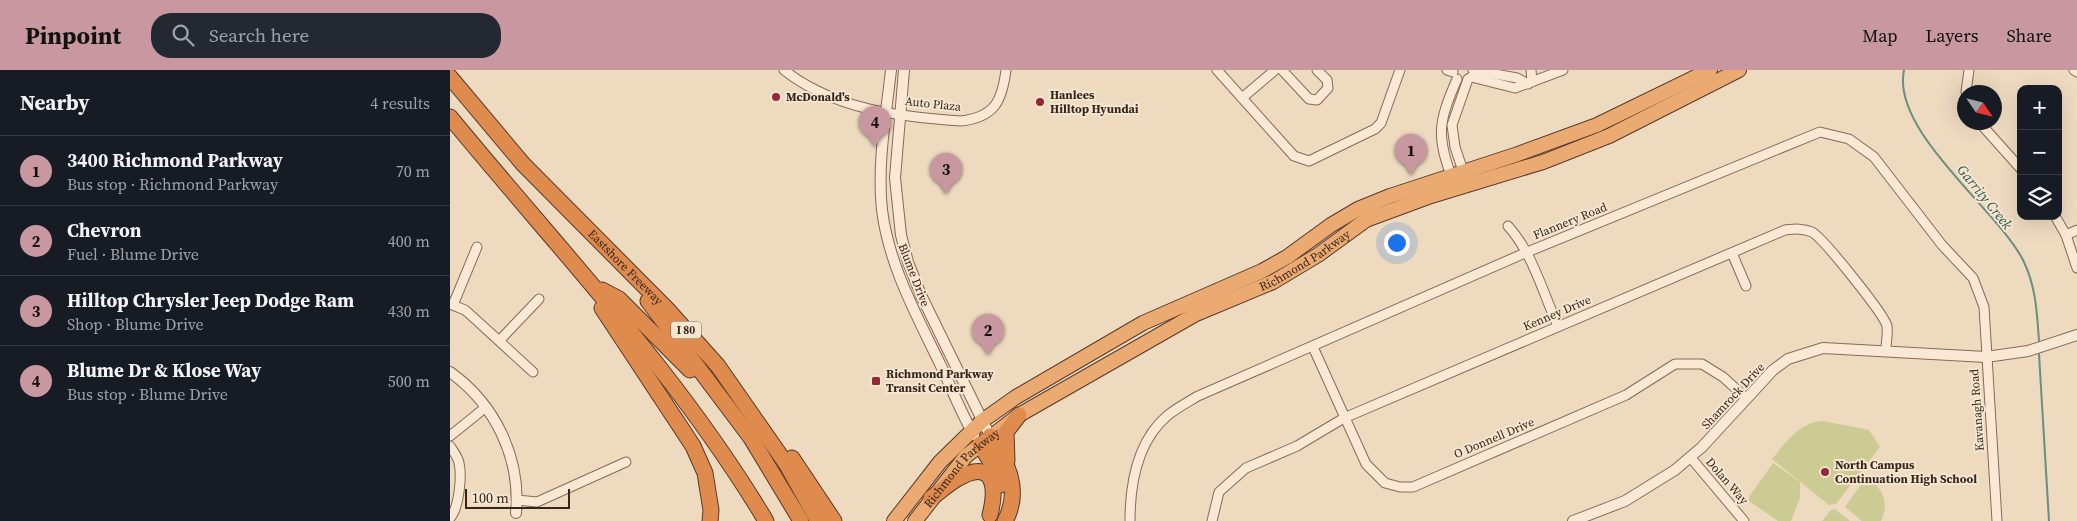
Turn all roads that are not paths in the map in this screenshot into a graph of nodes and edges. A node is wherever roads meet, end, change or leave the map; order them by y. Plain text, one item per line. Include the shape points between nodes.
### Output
1 (784, 70) edge
2 (891, 70) edge
3 (904, 70) edge
4 (1006, 70) edge
5 (1216, 70) edge
6 (1275, 70) edge
7 (1282, 70) edge
8 (1317, 70) edge
9 (1400, 70) edge
10 (1531, 70) edge
11 (1564, 70) edge
12 (1710, 70) edge
13 (1739, 70) edge
14 (1969, 70) edge
15 (2074, 70) edge
16 (2077, 72) edge
17 (1452, 73) edge
18 (1471, 74) edge
19 (450, 77) edge
20 (1530, 83) junction
21 (1967, 85) edge
22 (1242, 98) junction
23 (886, 112) junction
24 (900, 114) junction
25 (450, 117) edge
26 (1986, 130) edge
27 (523, 164) junction
28 (2017, 165) edge
29 (1459, 180) junction
30 (2057, 220) edge
31 (1508, 226) dead end
32 (2077, 230) edge
33 (2066, 235) junction
34 (477, 247) dead end
35 (1525, 253) junction
36 (1732, 253) junction
37 (2077, 268) edge
38 (596, 286) junction
39 (1746, 286) dead end
40 (539, 299) dead end
41 (451, 304) edge
42 (1558, 326) junction
43 (2077, 335) edge
44 (500, 340) junction
45 (1313, 346) junction
46 (1886, 350) junction
47 (1986, 357) junction
48 (450, 372) edge
49 (533, 372) dead end
50 (1746, 398) junction
51 (486, 407) junction
52 (753, 415) junction
53 (1019, 415) junction
54 (1344, 418) junction
55 (977, 426) junction
56 (450, 436) edge
57 (985, 440) junction
58 (450, 446) edge
59 (1691, 458) junction
60 (626, 462) dead end
61 (1006, 463) junction
62 (932, 498) junction
63 (517, 500) junction
64 (516, 513) dead end
65 (450, 518) edge
66 (988, 518) edge
67 (710, 521) edge
68 (766, 521) edge
69 (791, 521) edge
70 (802, 521) edge
71 (818, 521) edge
72 (834, 521) edge
73 (894, 521) edge
74 (914, 521) edge
75 (1005, 521) edge
76 (1130, 521) edge
77 (1212, 521) edge
78 (1573, 521) edge
79 (1744, 521) edge
80 (1997, 521) edge

1 - 23 street, Auto Plaza via 822,95
2 - 23 street, Blume Drive
3 - 24 street, Blume Drive
4 - 24 street, Auto Plaza via 1000,101 992,109 968,120
5 - 22 street
6 - 22 street
7 - 8 street via 1309,98 1317,100 1328,88 1327,80
9 - 22 street via 1381,123 1375,129 1309,161 1294,156
10 - 20 street
11 - 20 street
12 - 29 highway, Richmond Parkway via 1597,124
13 - 29 highway, Richmond Parkway via 1609,136 1543,162
14 - 21 street
15 - 16 street
17 - 18 street via 1463,81
17 - 29 street via 1440,131 1442,146
18 - 20 street via 1515,88
18 - 29 street via 1452,125
19 - 27 highway, Eastshore Freeway / I 80
23 - 24 street, Auto Plaza
23 - 55 street, Blume Drive via 880,179 887,238 909,300
24 - 55 street, Blume Drive via 896,210 908,262
25 - 38 highway
26 - 28 street
27 - 52 highway, Eastshore Freeway / I 80 via 667,309 718,366
27 - 70 highway via 651,305 751,438
29 - 53 highway, Richmond Parkway via 1366,220 1288,273 1196,314
29 - 55 highway, Richmond Parkway via 1358,210 1287,257 1143,323 1016,397
30 - 33 street
31 - 35 street
32 - 33 street
33 - 37 street
34 - 41 street
35 - 42 street
35 - 45 street, Flannery Road
35 - 47 street, Flannery Road via 1820,132 1849,139 1874,157 1931,231 1974,278 1984,307
36 - 39 street
36 - 42 street, Kenney Drive
36 - 46 street, Kenney Drive via 1785,230 1800,228 1813,233 1880,312 1887,326
38 - 67 highway via 603,310 692,446 705,472
38 - 68 highway via 715,441
38 - 69 highway via 619,299 699,380 746,444
40 - 44 street
41 - 44 street via 465,310
42 - 54 street, Kenney Drive
43 - 47 street, Shamrock Drive via 2028,351
44 - 49 street
45 - 54 street, O Donnell Drive
45 - 76 street, Flannery Road via 1198,396 1168,416 1144,444 1130,490
46 - 47 street, Shamrock Drive
46 - 50 street, Shamrock Drive via 1823,348 1788,359
47 - 80 street, Kavanagh Road
48 - 51 street
50 - 54 street, O Donnell Drive via 1723,377 1702,364 1675,364 1626,395 1413,487 1400,487 1374,474
50 - 59 street, Shamrock Drive
51 - 56 street
51 - 63 street via 512,458
52 - 71 highway, Eastshore Freeway / I 80 via 787,465
52 - 72 highway via 795,461
53 - 57 highway, Richmond Parkway
53 - 61 highway via 1006,432
54 - 77 street, Kenney Drive via 1297,446 1246,468 1219,492
55 - 57 street, Blume Drive
55 - 73 highway, Richmond Parkway via 940,462
57 - 61 highway
57 - 62 highway, Richmond Parkway via 966,456
57 - 66 highway via 1001,485 996,508
58 - 65 street via 458,459 460,472 456,507
59 - 78 street, Shamrock Drive via 1642,492
59 - 79 street, Dolan Way
60 - 63 street via 537,502
61 - 75 highway via 1013,487
62 - 66 highway via 956,479 971,472 981,472 989,476 994,485 995,495
62 - 74 highway, Richmond Parkway
63 - 64 street

